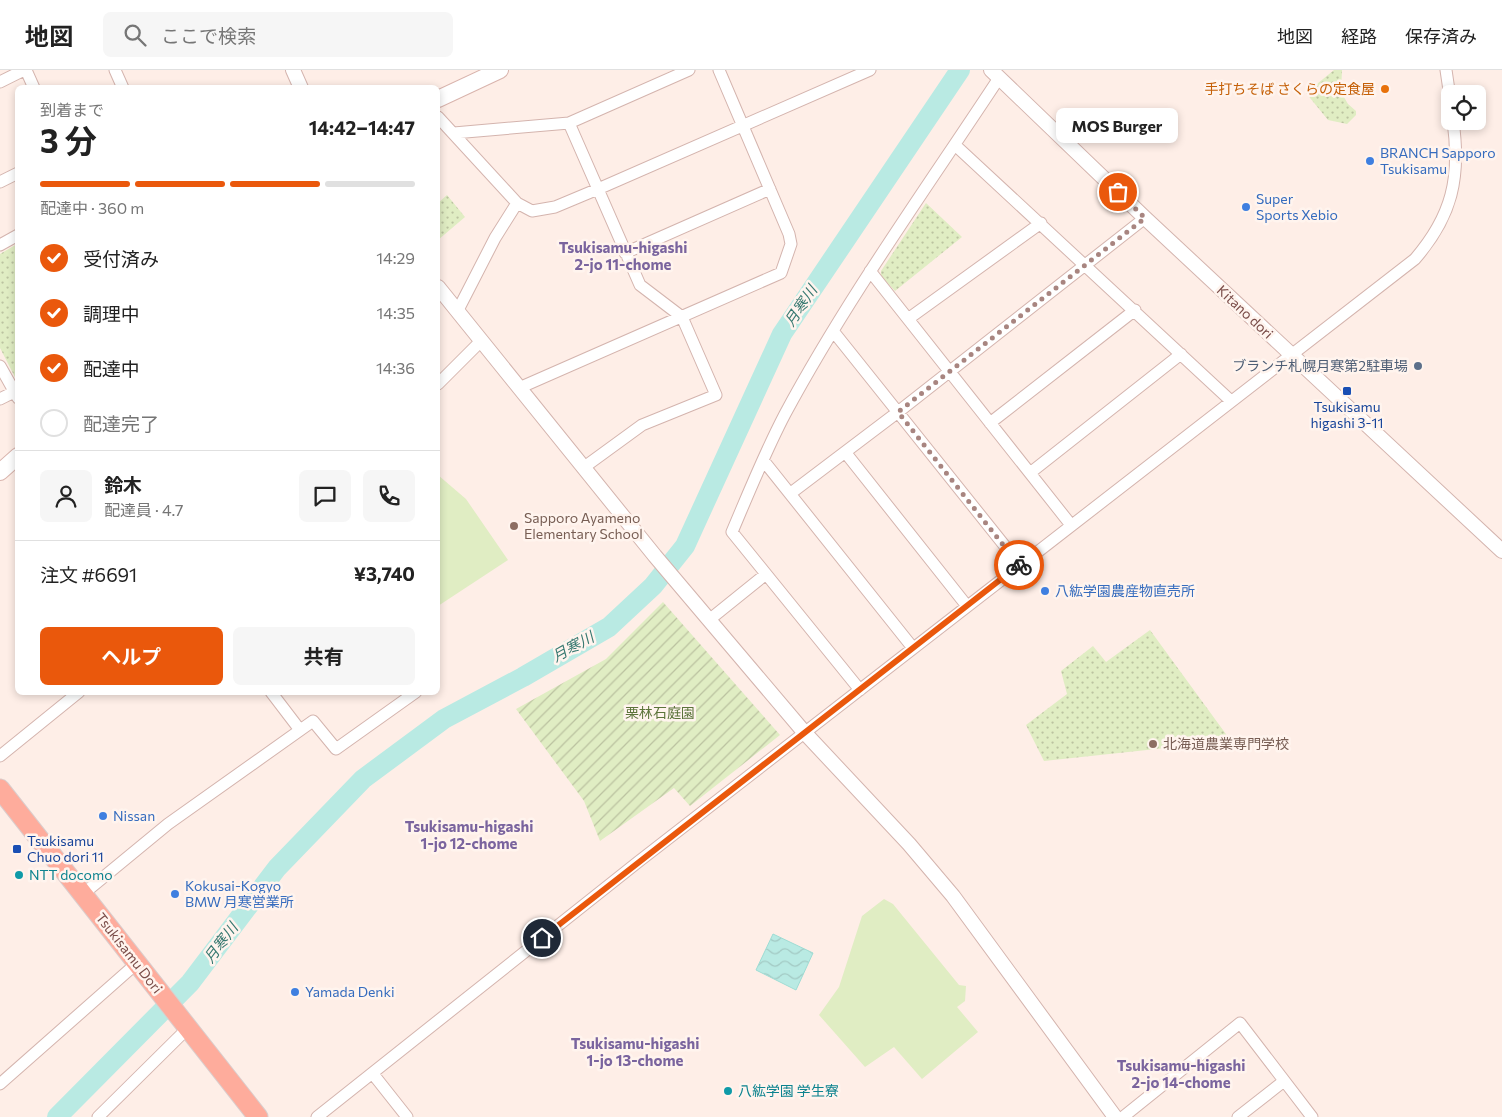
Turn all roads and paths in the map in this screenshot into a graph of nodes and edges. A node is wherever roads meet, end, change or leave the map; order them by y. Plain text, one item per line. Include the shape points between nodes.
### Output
1 (25, 70) edge
2 (115, 70) edge
3 (293, 70) edge
4 (500, 70) edge
5 (690, 70) edge
6 (719, 70) edge
7 (870, 70) edge
8 (1446, 70) edge
9 (995, 74) edge
10 (0, 82) edge
11 (32, 85) edge
12 (122, 85) edge
13 (300, 85) edge
14 (1448, 85) edge
15 (440, 98) edge
16 (440, 119) edge
17 (569, 123) junction
18 (744, 127) junction
19 (1454, 130) edge
20 (454, 133) junction
21 (955, 145) junction
22 (15, 174) edge
23 (0, 182) edge
24 (598, 189) junction
25 (770, 189) junction
26 (518, 203) junction
27 (1145, 218) junction
28 (1041, 223) junction
29 (15, 237) edge
30 (0, 245) edge
31 (625, 253) junction
32 (1087, 265) junction
33 (870, 271) junction
34 (440, 291) edge
35 (1135, 310) junction
36 (457, 312) junction
37 (682, 317) junction
38 (908, 319) junction
39 (833, 331) junction
40 (482, 341) junction
41 (1182, 354) junction
42 (1291, 354) junction
43 (0, 366) edge
44 (948, 372) junction
45 (440, 382) edge
46 (519, 388) junction
47 (15, 393) edge
48 (15, 395) edge
49 (0, 399) edge
50 (1231, 401) junction
51 (898, 412) junction
52 (990, 423) junction
53 (845, 452) junction
54 (15, 459) edge
55 (763, 460) junction
56 (584, 468) junction
57 (0, 472) edge
58 (1030, 473) junction
59 (791, 493) junction
60 (1072, 525) junction
61 (1502, 551) edge
62 (1020, 565) junction
63 (766, 574) junction
64 (967, 606) junction
65 (709, 620) junction
66 (913, 648) junction
67 (860, 690) junction
68 (75, 695) edge
69 (273, 695) edge
70 (412, 695) edge
71 (300, 730) junction
72 (804, 732) junction
73 (0, 756) edge
74 (0, 789) edge
75 (83, 894) junction
76 (137, 964) junction
77 (186, 1023) junction
78 (373, 1074) junction
79 (1, 1080) edge
80 (1284, 1081) junction
81 (98, 1117) edge
82 (258, 1117) edge
83 (318, 1117) edge
84 (407, 1117) edge
85 (1115, 1117) edge
86 (1123, 1117) edge
87 (1238, 1117) edge
88 (1312, 1117) edge

1 - 10 street
1 - 11 street
2 - 12 street
3 - 13 street
4 - 15 main road
5 - 17 street
6 - 18 street
7 - 18 street
8 - 14 street
9 - 21 street
9 - 27 street, Kitano dori
16 - 20 street
17 - 20 street
17 - 24 street
18 - 24 street
18 - 25 street
19 - 42 street via 1456,175 1450,201 1431,240 1392,279
20 - 26 street
21 - 28 street
21 - 33 street
22 - 23 street
24 - 26 street via 532,211
24 - 31 street
25 - 31 street
25 - 37 street via 791,244 781,273
26 - 36 street via 495,238
27 - 32 street
27 - 42 street, Kitano dori
28 - 32 street
28 - 38 street
29 - 30 street
31 - 37 street via 640,285
32 - 35 street
32 - 44 street
33 - 38 street
33 - 39 street
34 - 36 street
35 - 41 street
35 - 52 street
36 - 40 street
37 - 46 street
37 - 56 street via 716,395 642,425
38 - 44 street
39 - 51 street
39 - 55 street via 785,414
40 - 45 street
40 - 46 street
41 - 50 street
41 - 58 street
42 - 50 street
42 - 61 street, Kitano dori
43 - 47 street
44 - 51 street
44 - 52 street
46 - 56 street
48 - 49 street
50 - 60 street
51 - 53 street
51 - 62 street
52 - 58 street
53 - 59 street
53 - 64 street
54 - 57 main road
55 - 59 street
55 - 63 street via 732,532
56 - 65 street
58 - 60 street
59 - 66 street
60 - 62 street
62 - 64 street
63 - 65 street
63 - 67 street
64 - 66 street
65 - 72 street
66 - 67 street
67 - 72 street
68 - 73 street
69 - 71 street
70 - 71 street via 336,749 313,720
71 - 75 street via 168,824
72 - 78 street
72 - 85 street via 910,844
74 - 75 highway, Tsukisamu Dori
75 - 76 highway, Tsukisamu Dori
76 - 77 highway, Tsukisamu Dori
76 - 79 street
77 - 81 street
77 - 82 highway, Tsukisamu Dori
78 - 83 street
78 - 84 street
80 - 86 street via 1240,1022
80 - 87 street
80 - 88 street

